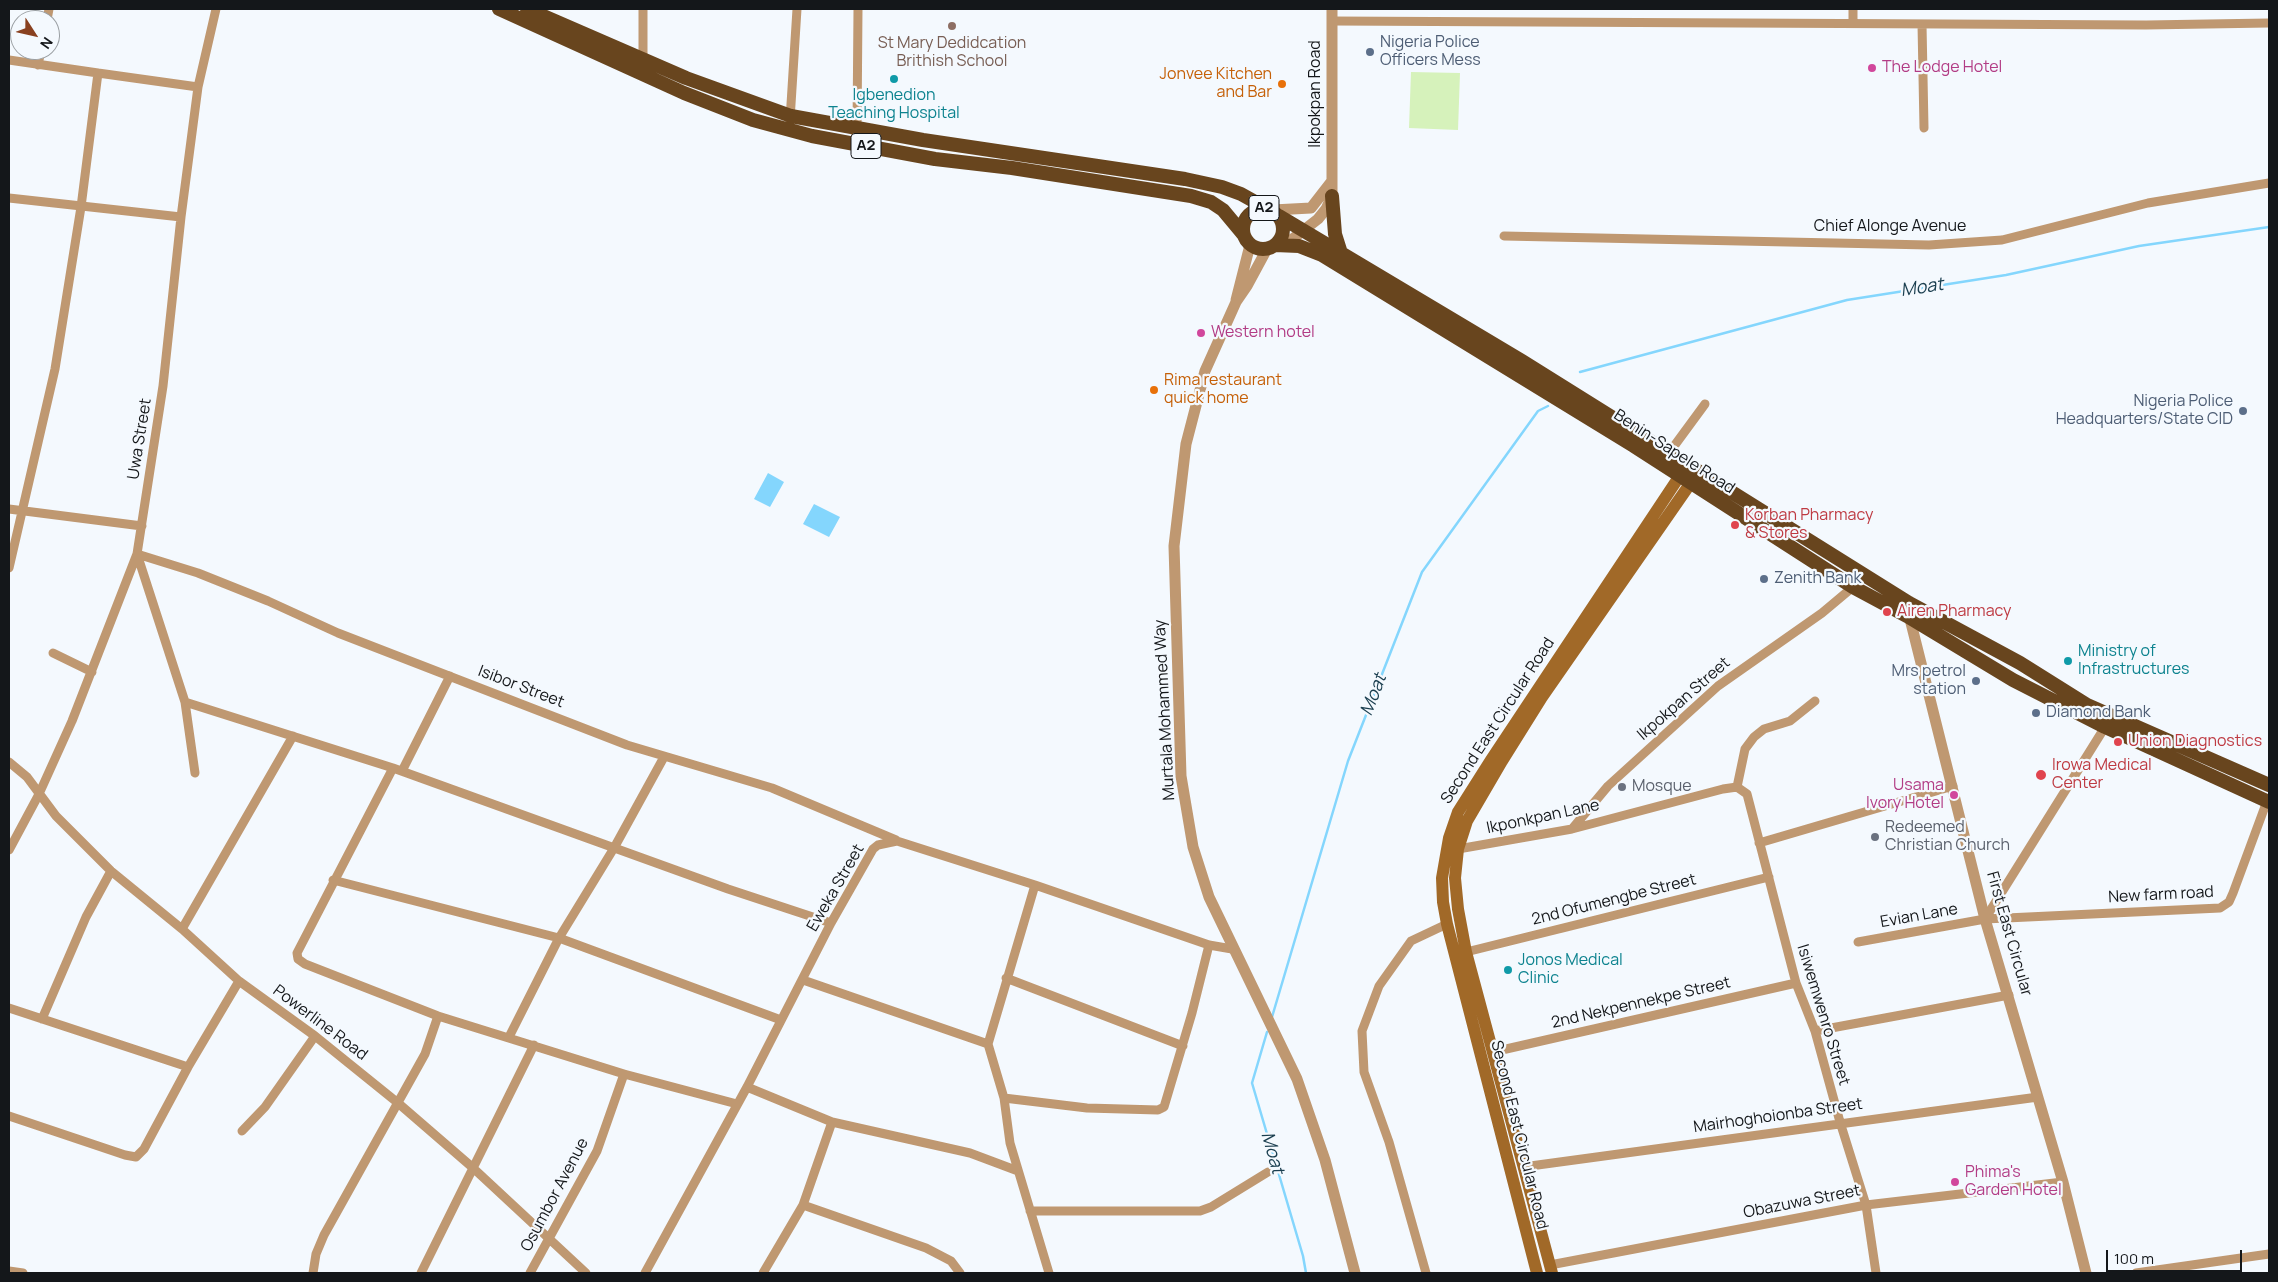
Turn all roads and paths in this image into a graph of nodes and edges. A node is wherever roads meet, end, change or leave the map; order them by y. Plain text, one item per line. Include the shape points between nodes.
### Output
1 (216, 9) edge
2 (498, 9) edge
3 (528, 9) edge
4 (643, 9) edge
5 (798, 9) edge
6 (858, 9) edge
7 (1332, 9) edge
8 (1853, 9) edge
9 (1332, 21) junction
10 (1853, 23) junction
11 (2269, 23) edge
12 (1922, 24) junction
13 (9, 60) edge
14 (39, 60) edge
15 (643, 60) junction
16 (38, 65) junction
17 (98, 73) junction
18 (198, 87) junction
19 (791, 116) junction
20 (1924, 128) dead end
21 (857, 129) junction
22 (790, 130) junction
23 (854, 144) junction
24 (1333, 180) junction
25 (2269, 182) edge
26 (1332, 196) junction
27 (9, 198) edge
28 (81, 207) junction
29 (1273, 212) junction
30 (181, 217) junction
31 (1306, 230) junction
32 (1504, 236) dead end
33 (1246, 239) junction
34 (1276, 246) junction
35 (1341, 253) junction
36 (1236, 302) junction
37 (1705, 404) dead end
38 (1669, 453) junction
39 (1685, 480) junction
40 (9, 509) edge
41 (22, 510) junction
42 (142, 526) junction
43 (137, 554) junction
44 (9, 568) edge
45 (1852, 587) junction
46 (1908, 609) junction
47 (53, 654) dead end
48 (92, 672) junction
49 (450, 676) junction
50 (1815, 701) dead end
51 (185, 702) junction
52 (2105, 727) junction
53 (293, 736) junction
54 (664, 757) junction
55 (9, 762) edge
56 (397, 770) junction
57 (195, 773) dead end
58 (2269, 785) edge
59 (1953, 786) junction
60 (1737, 787) junction
61 (38, 794) junction
62 (2268, 801) edge
63 (1572, 829) junction
64 (897, 841) junction
65 (1759, 843) junction
66 (614, 848) junction
67 (1458, 849) junction
68 (9, 850) edge
69 (111, 871) junction
70 (1769, 877) junction
71 (333, 880) junction
72 (1035, 885) junction
73 (1985, 920) junction
74 (831, 923) junction
75 (1447, 924) junction
76 (182, 929) junction
77 (559, 938) junction
78 (1858, 942) dead end
79 (1208, 945) junction
80 (1232, 949) junction
81 (1466, 952) junction
82 (1006, 978) junction
83 (803, 980) junction
84 (239, 981) junction
85 (1796, 983) junction
86 (2009, 995) junction
87 (9, 1008) edge
88 (438, 1016) junction
89 (42, 1019) junction
90 (781, 1020) junction
91 (1815, 1031) junction
92 (315, 1036) junction
93 (508, 1037) junction
94 (988, 1044) junction
95 (534, 1045) junction
96 (1183, 1046) junction
97 (1494, 1052) junction
98 (188, 1067) junction
99 (624, 1074) junction
100 (747, 1087) junction
101 (2038, 1096) junction
102 (1004, 1098) junction
103 (398, 1103) junction
104 (737, 1104) junction
105 (9, 1116) edge
106 (832, 1122) junction
107 (1840, 1122) junction
108 (242, 1131) dead end
109 (472, 1167) junction
110 (1522, 1167) junction
111 (1018, 1171) junction
112 (1268, 1172) dead end
113 (2062, 1182) junction
114 (803, 1205) junction
115 (1866, 1205) junction
116 (1030, 1211) junction
117 (549, 1238) junction
118 (2269, 1254) edge
119 (1551, 1269) edge
120 (9, 1271) edge
121 (23, 1273) edge
122 (313, 1273) edge
123 (420, 1273) edge
124 (530, 1273) edge
125 (586, 1273) edge
126 (645, 1273) edge
127 (763, 1273) edge
128 (960, 1273) edge
129 (1049, 1273) edge
130 (1355, 1273) edge
131 (1426, 1273) edge
132 (1537, 1273) edge
133 (1876, 1273) edge
134 (2086, 1273) edge
135 (2136, 1273) edge

1 - 18 street, Uwa Street
2 - 22 highway, A2 via 684,93 753,120
3 - 15 highway, A2
4 - 15 street
5 - 19 street
6 - 21 street
7 - 9 street, Ikpokpan Road
8 - 10 street
9 - 10 street
9 - 24 street, Ikpokpan Road
10 - 12 street
11 - 12 street
12 - 20 street
13 - 16 street
14 - 16 street
15 - 19 highway, A2
16 - 17 street
17 - 18 street
17 - 28 street
18 - 30 street, Uwa Street
19 - 21 highway, A2
19 - 22 street
21 - 23 street
21 - 29 highway, A2 via 1185,179 1241,194
22 - 23 highway, A2
23 - 33 highway, A2 via 934,159 1192,196 1223,210
24 - 26 street, Ikpokpan Road
24 - 29 street via 1311,208
25 - 32 street, Chief Alonge Avenue via 2148,203 2002,240 1929,245
26 - 31 street, Ikpokpan Road via 1326,209
26 - 35 highway via 1335,234
27 - 28 street
28 - 30 street
28 - 41 street via 55,369
29 - 31 highway, Benin-Sapele Road / A2
29 - 33 highway, A2 via 1260,208 1248,214 1242,227
29 - 34 highway, A2 via 1282,222 1282,235
30 - 42 street, Uwa Street via 164,386
31 - 34 street, Ikpokpan Road
31 - 35 highway, Benin-Sapele Road / A2
33 - 34 highway, A2
33 - 36 street
34 - 36 street
34 - 39 highway, Benin-Sapele Road / A2 via 1299,246 1322,255
35 - 38 highway, Benin-Sapele Road / A2
36 - 80 street, Murtala Mohammed Way via 1205,371 1186,444 1174,546 1180,767 1186,814 1209,897
37 - 38 street
38 - 46 highway, Benin-Sapele Road / A2
39 - 45 highway, Benin-Sapele Road / A2
39 - 67 main road, Second East Circular Road via 1502,761 1467,820
39 - 75 main road, Second East Circular Road via 1534,692 1458,812 1449,838 1442,878
40 - 41 street
41 - 42 street
41 - 44 street
42 - 43 street, Uwa Street
43 - 48 street, Uwa Street
43 - 49 street, Isibor Street via 198,573 338,633
43 - 51 street
45 - 46 highway, Benin-Sapele Road / A2
45 - 63 street, Ikpokpan Street via 1822,613 1718,686 1608,786
46 - 52 highway, Benin-Sapele Road / A2 via 2013,680
46 - 58 highway, Benin-Sapele Road / A2 via 2020,663 2087,705
46 - 59 street, First East Circular
47 - 48 street
48 - 61 street, Uwa Street
49 - 54 street, Isibor Street
49 - 56 street
50 - 60 street via 1790,721 1764,729 1754,737 1744,749
51 - 53 street
51 - 57 street
52 - 62 highway, Benin-Sapele Road / A2
52 - 73 street
53 - 56 street
53 - 76 street
54 - 64 street, Isibor Street via 772,788
54 - 66 street
55 - 61 street, Powerline Road via 27,777
56 - 66 street
56 - 71 street
59 - 65 street
59 - 73 street, First East Circular
60 - 63 street, Ikponkpan Lane
60 - 65 street, Isiwemwenro Street via 1747,794
61 - 68 street, Uwa Street
61 - 69 street, Powerline Road
62 - 73 street, New farm road via 2229,902 2220,908
63 - 67 street, Ikponkpan Lane
64 - 72 street
64 - 74 street, Eweka Street via 885,842 873,849
65 - 70 street, Isiwemwenro Street
66 - 74 street
66 - 77 street
67 - 81 main road, Second East Circular Road via 1455,878
69 - 76 street, Powerline Road
69 - 89 street via 86,917
70 - 81 street, 2nd Ofumengbe Street
70 - 85 street, Isiwemwenro Street
71 - 77 street
71 - 88 street via 296,952 298,960
72 - 79 street
72 - 82 street
73 - 78 street, Evian Lane
73 - 86 street, First East Circular
74 - 83 street, Eweka Street
75 - 131 street via 1411,940 1379,986 1362,1031 1364,1072 1391,1151
75 - 132 main road, Second East Circular Road
76 - 84 street, Powerline Road
77 - 90 street
77 - 93 street
79 - 80 street
79 - 96 street
80 - 130 street, Murtala Mohammed Way via 1297,1079 1325,1160
81 - 97 main road, Second East Circular Road
82 - 94 street
82 - 96 street
83 - 90 street, Eweka Street
83 - 94 street
84 - 92 street, Powerline Road
84 - 98 street
85 - 91 street, Isiwemwenro Street
85 - 97 street, 2nd Nekpennekpe Street
86 - 91 street
86 - 101 street, First East Circular
87 - 89 street
88 - 93 street
88 - 103 street via 425,1054
89 - 98 street
90 - 100 street, Eweka Street
91 - 107 street, Isiwemwenro Street
92 - 103 street, Powerline Road
92 - 108 street via 265,1107
93 - 95 street
94 - 102 street
95 - 99 street
95 - 109 street
96 - 102 street via 1161,1109 1086,1108
97 - 110 main road, Second East Circular Road
98 - 105 street via 144,1149 136,1157
99 - 104 street
99 - 117 street, Osumbor Avenue via 597,1151
100 - 104 street, Eweka Street
100 - 106 street
101 - 107 street, Mairhoghoionba Street
101 - 113 street, First East Circular
102 - 111 street via 1010,1143
103 - 109 street, Powerline Road
103 - 122 street via 324,1235
104 - 126 street, Eweka Street
106 - 111 street via 970,1154
106 - 114 street
107 - 110 street, Mairhoghoionba Street
107 - 115 street, Isiwemwenro Street
109 - 117 street, Powerline Road
109 - 123 street
110 - 119 main road, Second East Circular Road
111 - 116 street
112 - 116 street via 1211,1207 1200,1210
113 - 115 street, Obazuwa Street
113 - 134 street, First East Circular
114 - 127 street
114 - 128 street via 926,1248 951,1260
115 - 119 street, Obazuwa Street
115 - 133 street, Isiwemwenro Street
116 - 129 street
117 - 124 street, Osumbor Avenue
117 - 125 street, Powerline Road
118 - 135 street
120 - 121 street

